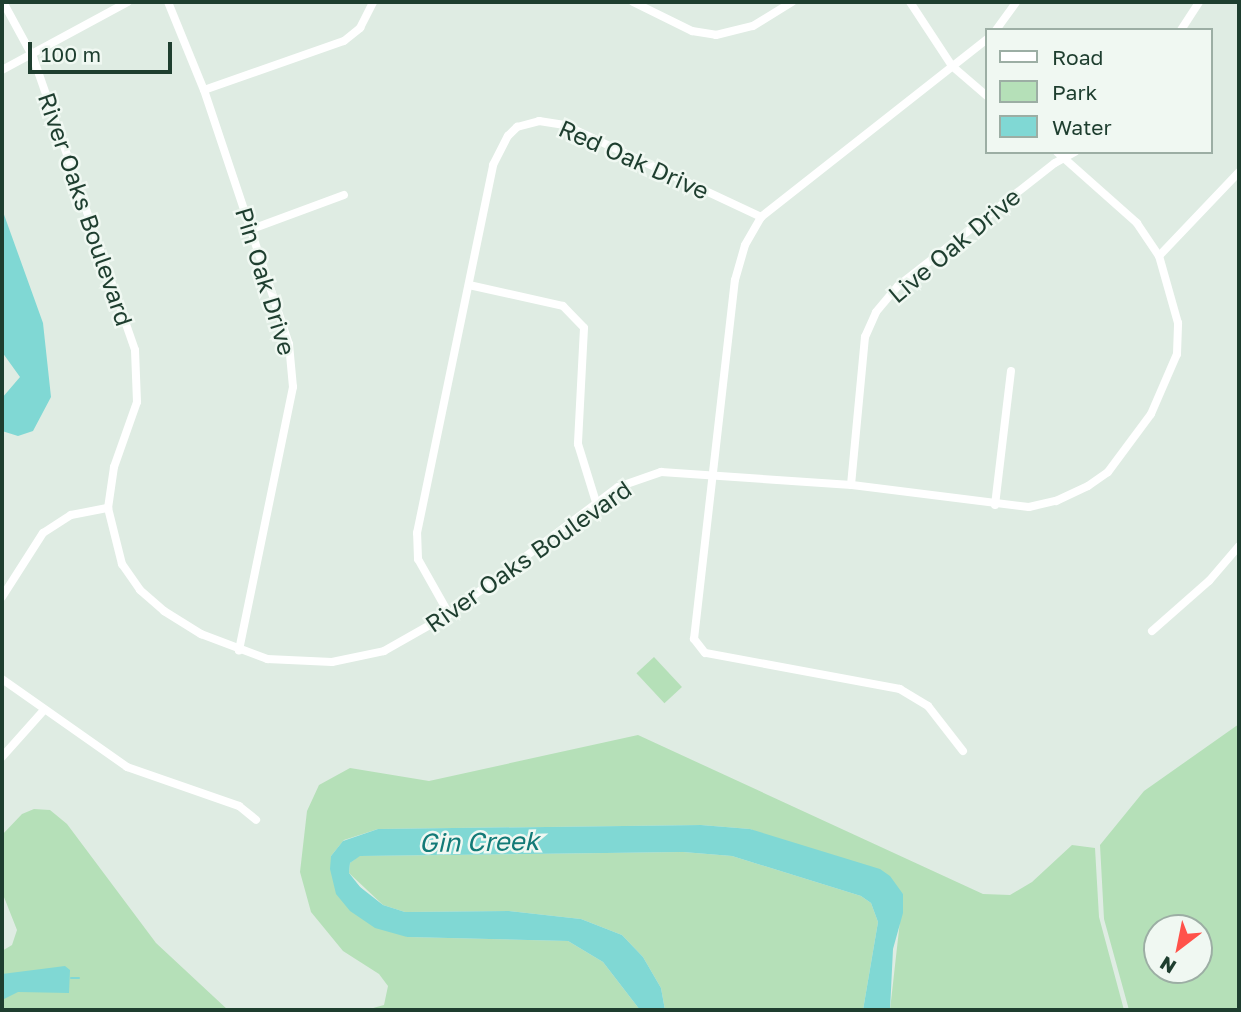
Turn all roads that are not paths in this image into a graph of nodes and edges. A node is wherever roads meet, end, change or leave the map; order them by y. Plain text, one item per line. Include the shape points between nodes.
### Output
1 (3, 2) edge
2 (128, 2) edge
3 (168, 2) edge
4 (373, 2) edge
5 (633, 2) edge
6 (792, 2) edge
7 (910, 2) edge
8 (1016, 2) edge
9 (1199, 2) edge
10 (997, 28) edge
11 (1182, 28) edge
12 (986, 40) edge
13 (33, 57) junction
14 (952, 66) junction
15 (2, 70) edge
16 (204, 90) junction
17 (986, 95) edge
18 (1061, 155) edge
19 (1239, 172) edge
20 (344, 195) dead end
21 (761, 217) junction
22 (252, 229) junction
23 (1159, 256) junction
24 (469, 285) junction
25 (1011, 371) dead end
26 (711, 472) junction
27 (851, 485) junction
28 (596, 502) junction
29 (995, 505) junction
30 (108, 508) junction
31 (1239, 546) edge
32 (2, 597) edge
33 (449, 614) junction
34 (1152, 631) dead end
35 (239, 651) junction
36 (2, 679) edge
37 (44, 710) junction
38 (963, 751) dead end
39 (2, 757) edge
40 (256, 820) dead end

1 - 13 street, River Oaks Boulevard
2 - 13 street
3 - 16 street, Pin Oak Drive
4 - 16 street via 360,28 344,41
5 - 6 street via 692,32 716,35 753,26
7 - 14 street
8 - 10 street
9 - 11 street
12 - 14 street
13 - 15 street
13 - 30 street, River Oaks Boulevard via 138,367 137,402 114,467
14 - 17 street
14 - 21 street
16 - 22 street, Pin Oak Drive
18 - 23 street, River Oaks Boulevard via 1129,215
18 - 27 street, Live Oak Drive via 898,286 876,312 866,337
19 - 23 street
20 - 22 street
21 - 24 street, Red Oak Drive via 565,125 527,123 508,136 496,155
21 - 26 street via 745,245 735,280
22 - 35 street, Pin Oak Drive via 289,344 293,387
23 - 29 street, River Oaks Boulevard via 1172,290 1177,354 1152,414 1108,472 1088,486 1029,507
24 - 28 street via 563,306 584,328 578,444
24 - 33 street, Red Oak Drive via 417,533 418,559
25 - 29 street
26 - 27 street, River Oaks Boulevard
26 - 28 street, River Oaks Boulevard via 661,472 638,478
26 - 38 street via 694,639 697,648 900,689 928,706
27 - 29 street, River Oaks Boulevard
28 - 33 street, River Oaks Boulevard
30 - 32 street via 71,515 43,533
30 - 35 street, River Oaks Boulevard via 122,564 140,590 201,634
31 - 34 street via 1209,581
33 - 35 street, River Oaks Boulevard via 384,651 332,663 267,659
36 - 37 street
37 - 39 street
37 - 40 street via 127,767 239,806

